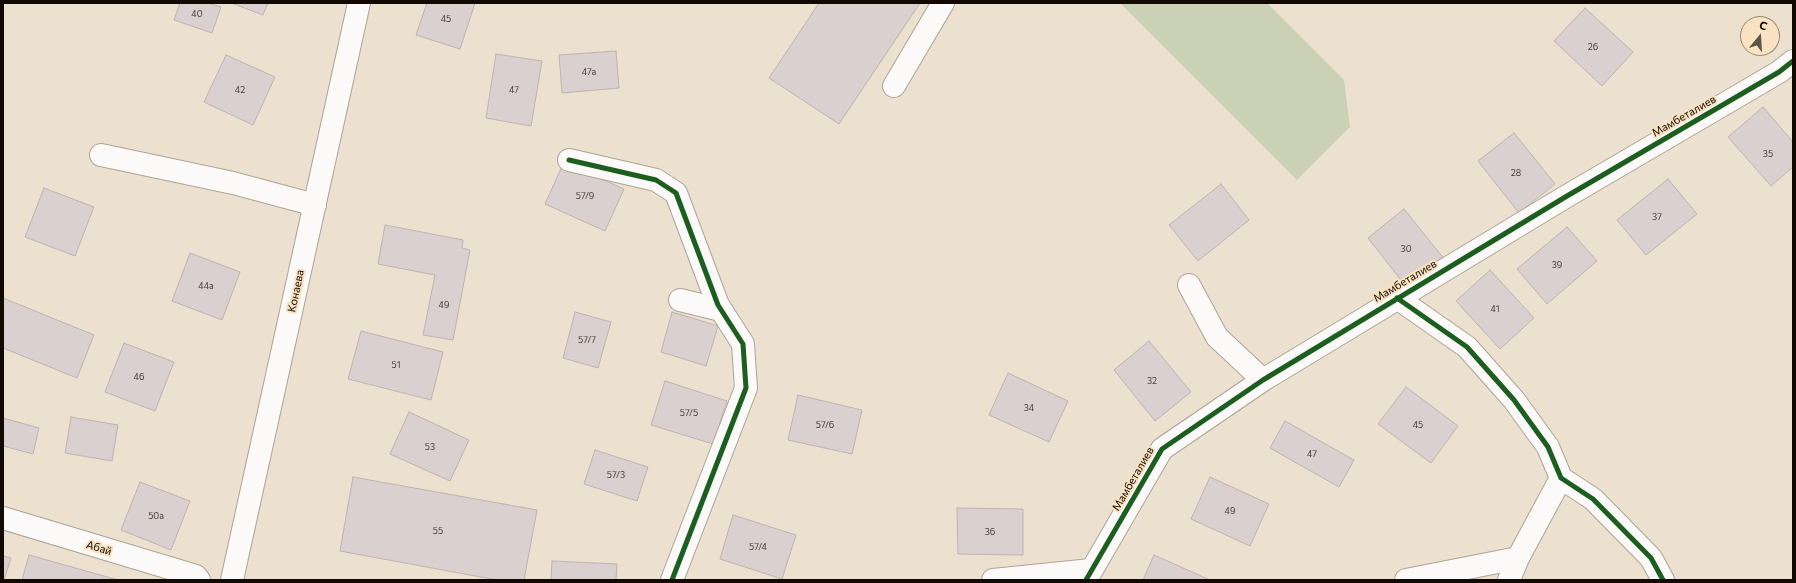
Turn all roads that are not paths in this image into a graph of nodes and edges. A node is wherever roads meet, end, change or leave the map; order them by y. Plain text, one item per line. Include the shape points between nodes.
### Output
1 (359, 3) edge
2 (943, 3) edge
3 (1793, 61) edge
4 (894, 86) dead end
5 (101, 155) dead end
6 (570, 160) dead end
7 (315, 205) junction
8 (1189, 285) dead end
9 (1397, 298) junction
10 (680, 300) dead end
11 (721, 310) junction
12 (1263, 380) junction
13 (1561, 478) junction
14 (3, 518) edge
15 (1518, 558) junction
16 (1088, 575) edge
17 (198, 578) edge
18 (232, 580) edge
19 (672, 580) edge
20 (993, 580) edge
21 (1406, 580) edge
22 (1508, 580) edge
23 (1663, 580) edge

1 - 7 street, Конаева
2 - 4 street
3 - 9 street, Мамбеталиев via 1779,72
5 - 7 street via 233,183
6 - 11 street via 656,180 676,193
7 - 18 street, Конаева
8 - 12 street via 1217,337
9 - 12 street, Мамбеталиев
9 - 13 street via 1467,347 1514,400 1548,447
10 - 11 street
11 - 19 street via 743,344 746,388
12 - 16 street, Мамбеталиев via 1162,449
13 - 15 street
13 - 23 street via 1593,499 1651,558
14 - 17 street, Абай
15 - 21 street
15 - 22 street
16 - 20 street

